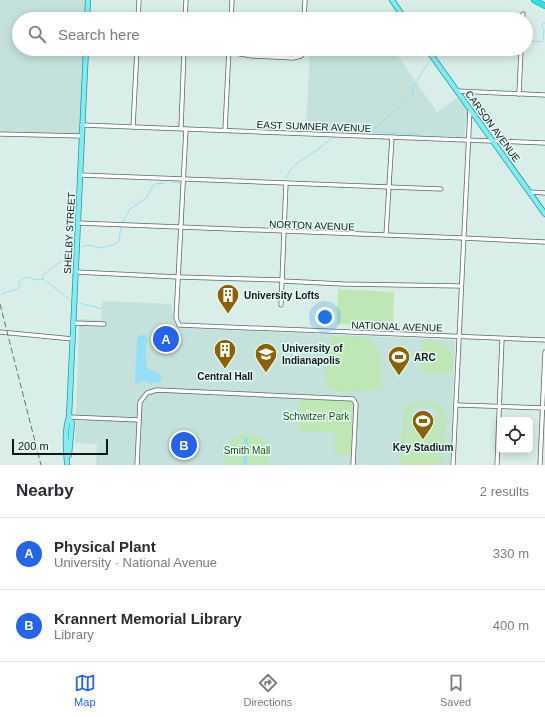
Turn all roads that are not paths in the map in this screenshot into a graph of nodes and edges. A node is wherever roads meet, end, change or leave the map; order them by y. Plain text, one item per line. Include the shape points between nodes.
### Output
1 (88, 0) edge
2 (139, 0) edge
3 (186, 0) edge
4 (232, 0) edge
5 (305, 0) edge
6 (392, 0) edge
7 (534, 0) edge
8 (545, 6) edge
9 (87, 12) edge
10 (138, 12) edge
11 (185, 12) edge
12 (231, 12) edge
13 (304, 12) edge
14 (400, 12) edge
15 (86, 56) edge
16 (137, 56) edge
17 (184, 56) edge
18 (229, 56) edge
19 (253, 56) edge
20 (300, 56) edge
21 (432, 56) edge
22 (520, 56) edge
23 (457, 91) junction
24 (519, 94) junction
25 (545, 95) edge
26 (470, 109) junction
27 (82, 125) junction
28 (133, 127) junction
29 (181, 128) junction
30 (186, 129) junction
31 (225, 130) junction
32 (0, 134) edge
33 (82, 136) junction
34 (392, 137) junction
35 (468, 140) junction
36 (493, 141) junction
37 (545, 143) edge
38 (80, 175) junction
39 (183, 178) junction
40 (286, 183) junction
41 (389, 187) junction
42 (441, 189) dead end
43 (529, 192) junction
44 (545, 193) edge
45 (545, 214) edge
46 (78, 223) junction
47 (181, 228) junction
48 (284, 232) junction
49 (386, 235) junction
50 (463, 238) junction
51 (545, 242) edge
52 (76, 272) junction
53 (178, 277) junction
54 (282, 280) junction
55 (461, 286) junction
56 (281, 306) dead end
57 (74, 323) junction
58 (104, 324) dead end
59 (0, 332) edge
60 (459, 336) junction
61 (73, 339) junction
62 (502, 339) junction
63 (545, 340) edge
64 (545, 352) edge
65 (456, 405) junction
66 (499, 406) junction
67 (544, 408) edge
68 (69, 417) junction
69 (139, 420) junction
70 (67, 464) edge
71 (136, 465) edge
72 (354, 465) edge
73 (453, 465) edge
74 (497, 465) edge
75 (540, 465) edge

1 - 9 main road
2 - 10 street
3 - 11 street
4 - 12 street
5 - 13 street
6 - 14 main road
7 - 8 highway
15 - 27 main road, SHELBY STREET
16 - 28 street
17 - 29 street
18 - 31 street
19 - 20 street
21 - 23 main road, CARSON AVENUE
22 - 24 street
23 - 24 street
23 - 26 main road, CARSON AVENUE
24 - 25 street
26 - 35 street
26 - 36 main road, CARSON AVENUE
27 - 28 street, EAST SUMNER AVENUE
27 - 33 main road, SHELBY STREET
28 - 29 street, EAST SUMNER AVENUE
29 - 30 street, EAST SUMNER AVENUE
30 - 31 street, EAST SUMNER AVENUE
30 - 39 street
31 - 34 street, EAST SUMNER AVENUE
32 - 33 street
33 - 38 main road, SHELBY STREET
34 - 35 street, EAST SUMNER AVENUE
34 - 41 street
35 - 36 street, EAST SUMNER AVENUE
35 - 50 street
36 - 37 street, EAST SUMNER AVENUE
36 - 43 main road, CARSON AVENUE
38 - 39 street
38 - 46 main road, SHELBY STREET
39 - 40 street
39 - 47 street
40 - 41 street
40 - 48 street
41 - 42 street
41 - 49 street
43 - 44 street
43 - 45 main road, CARSON AVENUE
46 - 47 street, NORTON AVENUE
46 - 52 main road, SHELBY STREET
47 - 48 street, NORTON AVENUE
47 - 53 street
48 - 49 street, NORTON AVENUE
48 - 54 street
49 - 50 street, NORTON AVENUE
50 - 51 street, NORTON AVENUE
50 - 55 street
52 - 53 street
52 - 57 main road, SHELBY STREET
53 - 54 street
53 - 60 street, NATIONAL AVENUE via 176,318 177,324 182,326
54 - 55 street
54 - 56 street
55 - 60 street
57 - 58 street
57 - 61 main road, SHELBY STREET
59 - 61 street
60 - 62 street, NATIONAL AVENUE
60 - 65 street
61 - 68 main road, SHELBY STREET
62 - 63 street, NATIONAL AVENUE
62 - 66 street
64 - 67 street
65 - 66 street
65 - 73 street
66 - 67 street
66 - 74 street
67 - 75 street
68 - 69 street
68 - 70 main road, SHELBY STREET via 66,439
69 - 71 street
69 - 72 street via 141,399 154,390 353,399 356,404

